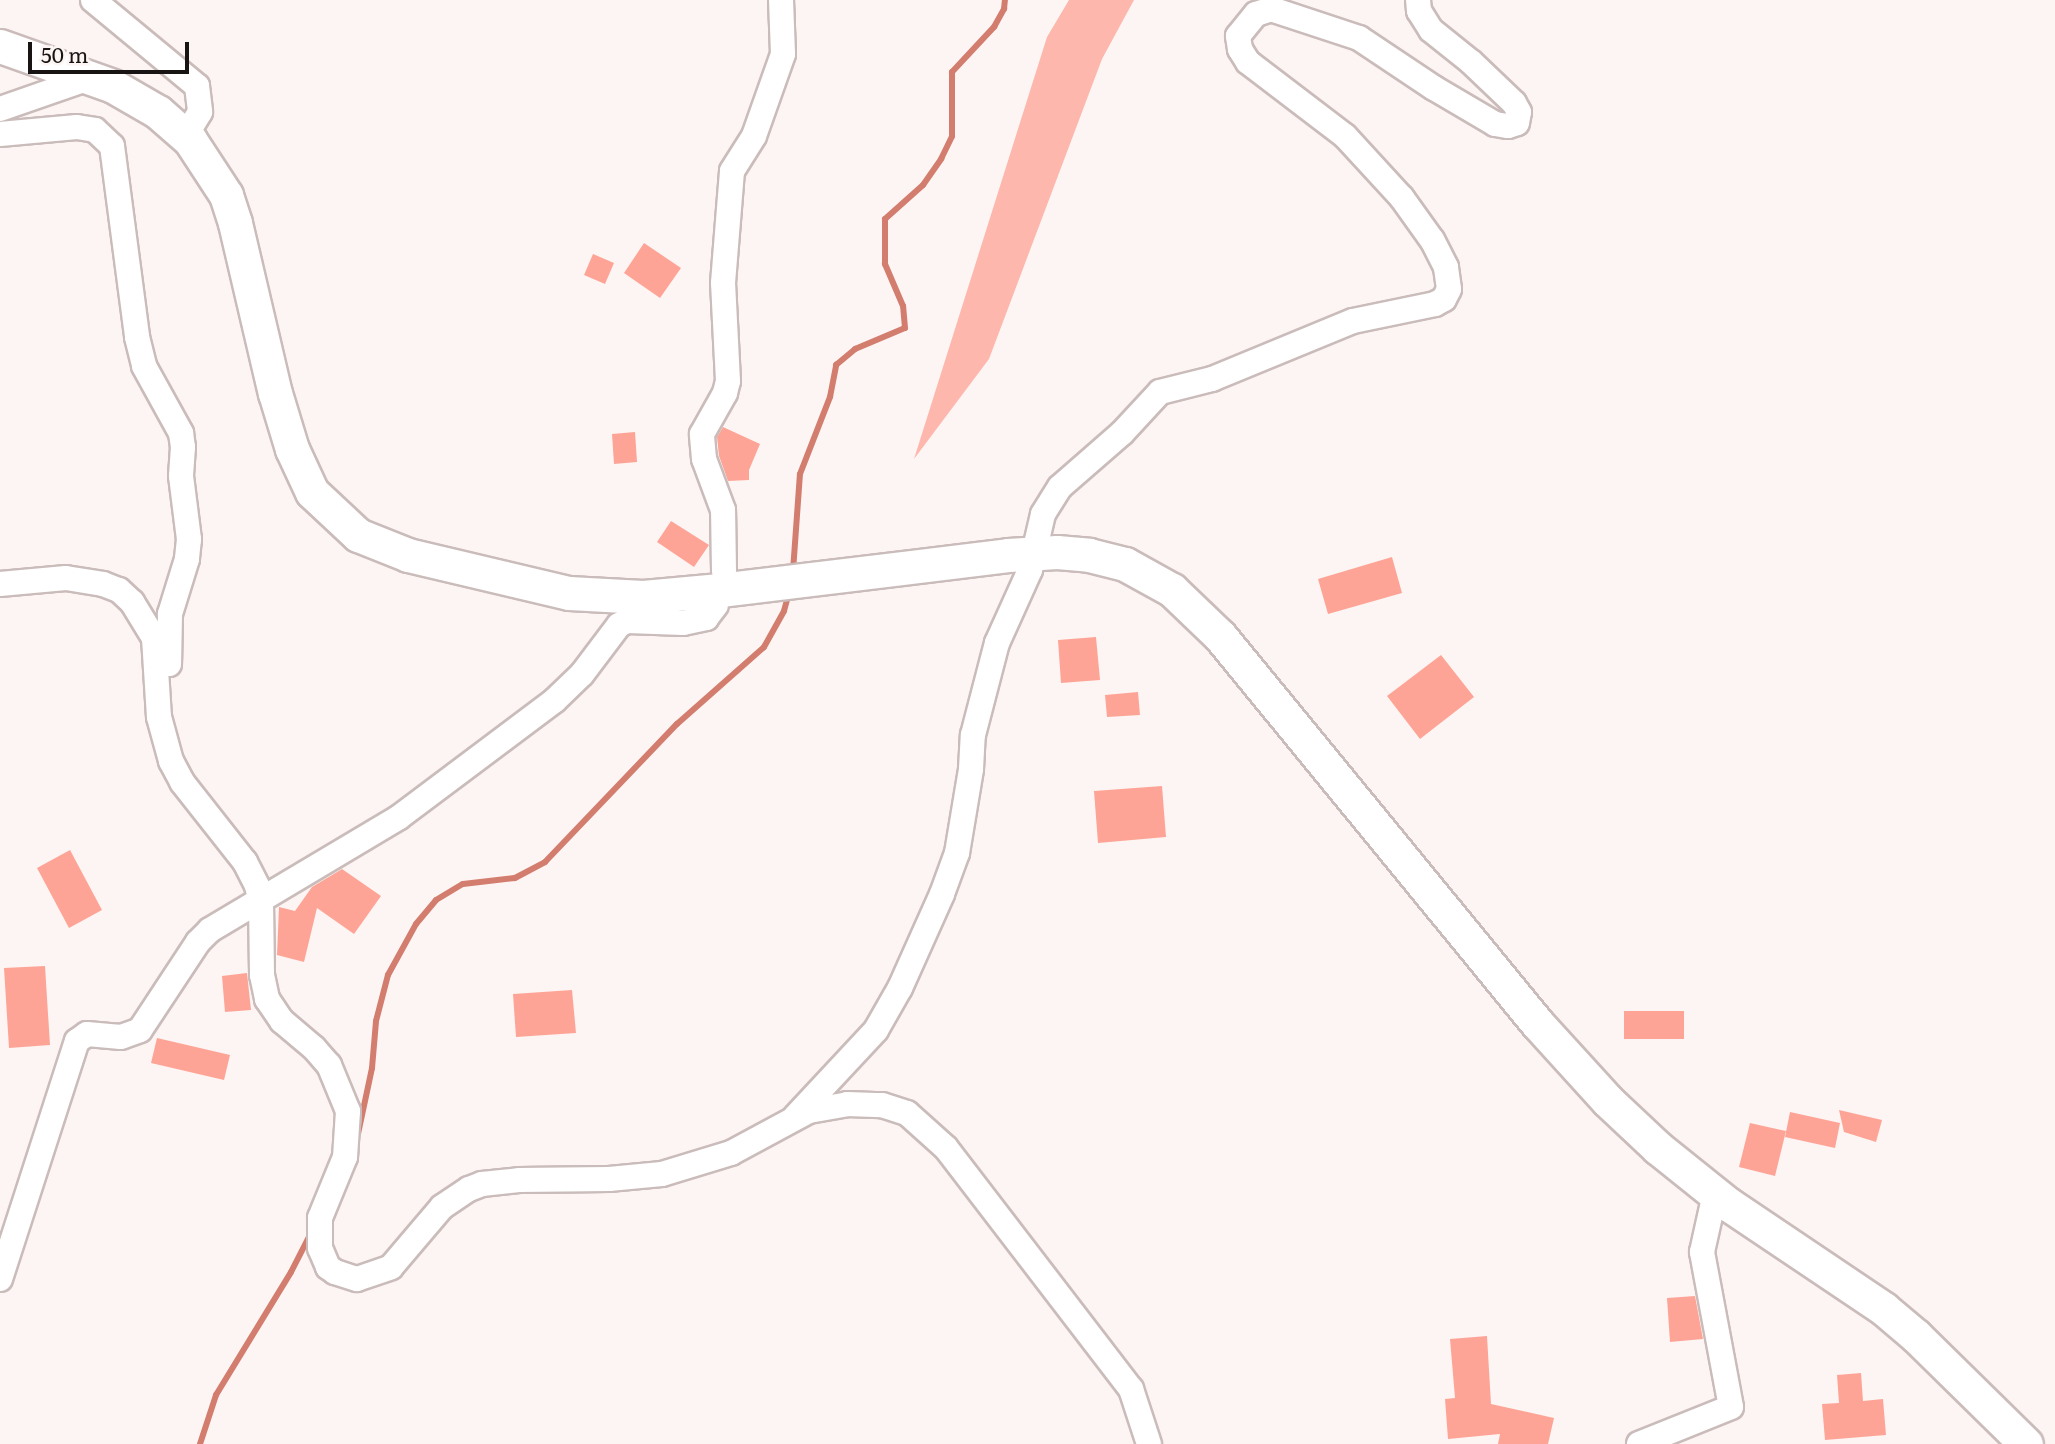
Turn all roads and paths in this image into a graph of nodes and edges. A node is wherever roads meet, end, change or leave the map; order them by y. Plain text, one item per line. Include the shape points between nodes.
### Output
1 (93, 0) edge
2 (781, 0) edge
3 (1418, 0) edge
4 (0, 46) edge
5 (89, 78) junction
6 (0, 109) edge
7 (0, 134) edge
8 (186, 135) junction
9 (1022, 554) junction
10 (0, 584) edge
11 (720, 589) junction
12 (159, 690) junction
13 (261, 902) junction
14 (795, 1117) junction
15 (1712, 1206) dead end
16 (0, 1279) edge
17 (1149, 1444) edge
18 (1639, 1444) edge
19 (2026, 1444) edge

1 - 8 street via 197,86 201,113
2 - 11 street via 783,54 754,136 732,171 723,283 728,381 702,434 704,458 723,510
3 - 9 street via 1431,30 1514,103 1517,123 1508,127 1495,124 1359,37 1271,9 1256,14 1238,36 1248,62 1345,136 1402,198 1446,267 1449,289 1444,299 1353,321 1212,379 1160,392 1122,433 1060,487
4 - 5 street
5 - 6 street
5 - 8 street via 158,112
7 - 12 street via 76,127 95,130 112,146 136,337 144,366 181,433 183,447 181,476 189,539 170,614 167,680
8 - 11 street via 215,176 235,223 292,449 312,492 358,534 408,555 569,593 643,597
9 - 11 street
9 - 14 street via 973,735 957,853 942,894 876,1030
9 - 19 street via 1089,555 1125,564 1187,602 1220,636 1537,1023 1608,1101 1728,1204 1884,1309
10 - 12 street via 85,579 119,590 138,610 154,638
11 - 13 street via 706,618 683,624 626,621 619,625 582,674 555,700 398,818
12 - 13 street via 159,717 171,761 245,862
13 - 14 street via 262,975 267,999 282,1021 329,1065 348,1111 345,1157 322,1207 319,1232 328,1267 346,1277 369,1278 391,1268 442,1207 482,1184 662,1174 731,1153
13 - 16 street via 224,919 204,936 141,1030 121,1037 87,1034 77,1041
14 - 17 street via 822,1108 866,1103 895,1108 921,1123 947,1148 1131,1389
15 - 18 street via 1702,1252 1731,1407

